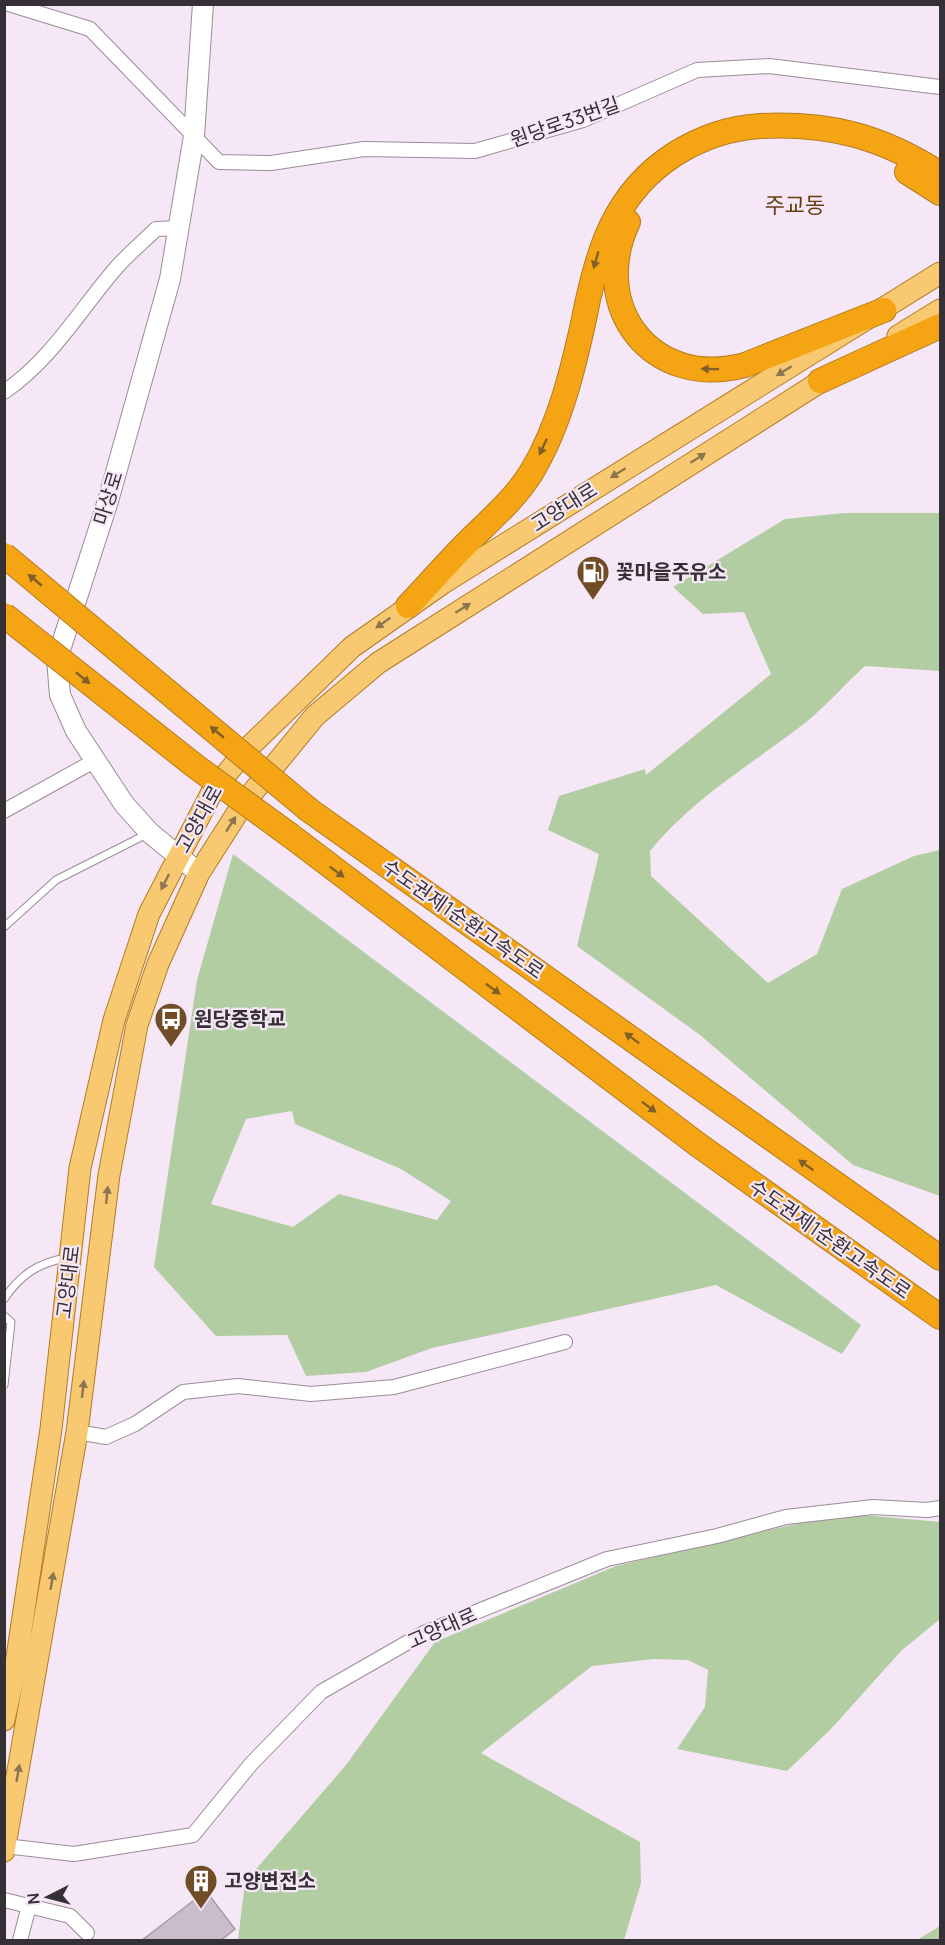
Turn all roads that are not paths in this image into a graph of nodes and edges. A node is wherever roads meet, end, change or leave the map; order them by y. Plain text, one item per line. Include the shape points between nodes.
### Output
1 (9, 4) edge
2 (203, 4) edge
3 (940, 87) edge
4 (194, 136) junction
5 (926, 171) edge
6 (940, 193) edge
7 (179, 228) junction
8 (940, 273) edge
9 (884, 310) junction
10 (940, 310) edge
11 (940, 326) edge
12 (820, 381) junction
13 (4, 392) edge
14 (4, 555) edge
15 (408, 606) junction
16 (4, 615) edge
17 (96, 760) junction
18 (4, 811) edge
19 (150, 833) junction
20 (178, 856) junction
21 (199, 873) junction
22 (4, 927) edge
23 (831, 1182) junction
24 (940, 1239) edge
25 (71, 1252) junction
26 (940, 1258) edge
27 (4, 1299) edge
28 (4, 1316) edge
29 (940, 1317) edge
30 (565, 1342) dead end
31 (4, 1385) edge
32 (77, 1432) junction
33 (940, 1508) edge
34 (4, 1720) edge
35 (5, 1849) edge
36 (4, 1900) edge
37 (29, 1906) junction
38 (87, 1933) dead end
39 (20, 1941) edge

1 - 4 street via 90,29
2 - 4 street, 마상로
3 - 4 street, 원당로33번길 via 769,66 697,70 583,120 475,151 364,149 271,163 219,162
4 - 7 street, 마상로
5 - 6 highway
9 -> 5 highway via 745,364 727,369 684,366 649,348 628,324 615,287 618,244 644,199 663,180 703,156 746,142 775,140 847,147
5 -> 15 highway via 871,139 825,127 746,127 704,138 664,162 626,198 600,249 564,397 531,472 503,509
7 - 13 street via 156,229 116,268 57,346
7 - 17 street, 마상로 via 170,279 114,478 57,659 60,695 76,731
8 - 9 main road, 고양대로
9 -> 15 main road, 고양대로
10 - 12 main road, 고양대로
11 - 12 highway
21 -> 12 main road, 고양대로 via 243,804 315,716 378,663
23 -> 14 highway, 수도권제1순환고속도로, bridge via 309,810
15 -> 20 main road, 고양대로 via 352,647 248,748 213,790
16 -> 29 highway, 수도권제1순환고속도로, bridge via 151,731 697,1144
17 - 18 street
17 - 19 street, 마상로 via 124,804
19 - 20 street, 마상로
19 - 22 lane via 56,880
20 - 21 street, 마상로
20 -> 25 main road, 고양대로 via 149,914 114,1020 80,1168
32 -> 21 main road, 고양대로 via 109,1175 137,1025
23 - 24 highway
23 - 26 highway, 수도권제1순환고속도로
25 - 27 lane via 68,1258 40,1264
25 - 34 main road, 고양대로 via 51,1429
28 - 31 lane via 11,1322
30 - 32 street via 394,1387 311,1394 238,1386 183,1392 135,1424 106,1437
35 -> 32 main road, 고양대로
33 - 35 street, 고양대로 via 873,1507 786,1516 717,1536 608,1559 424,1633 321,1692 251,1764 193,1835 74,1854
36 - 37 street
37 - 38 street via 70,1916
37 - 39 street

